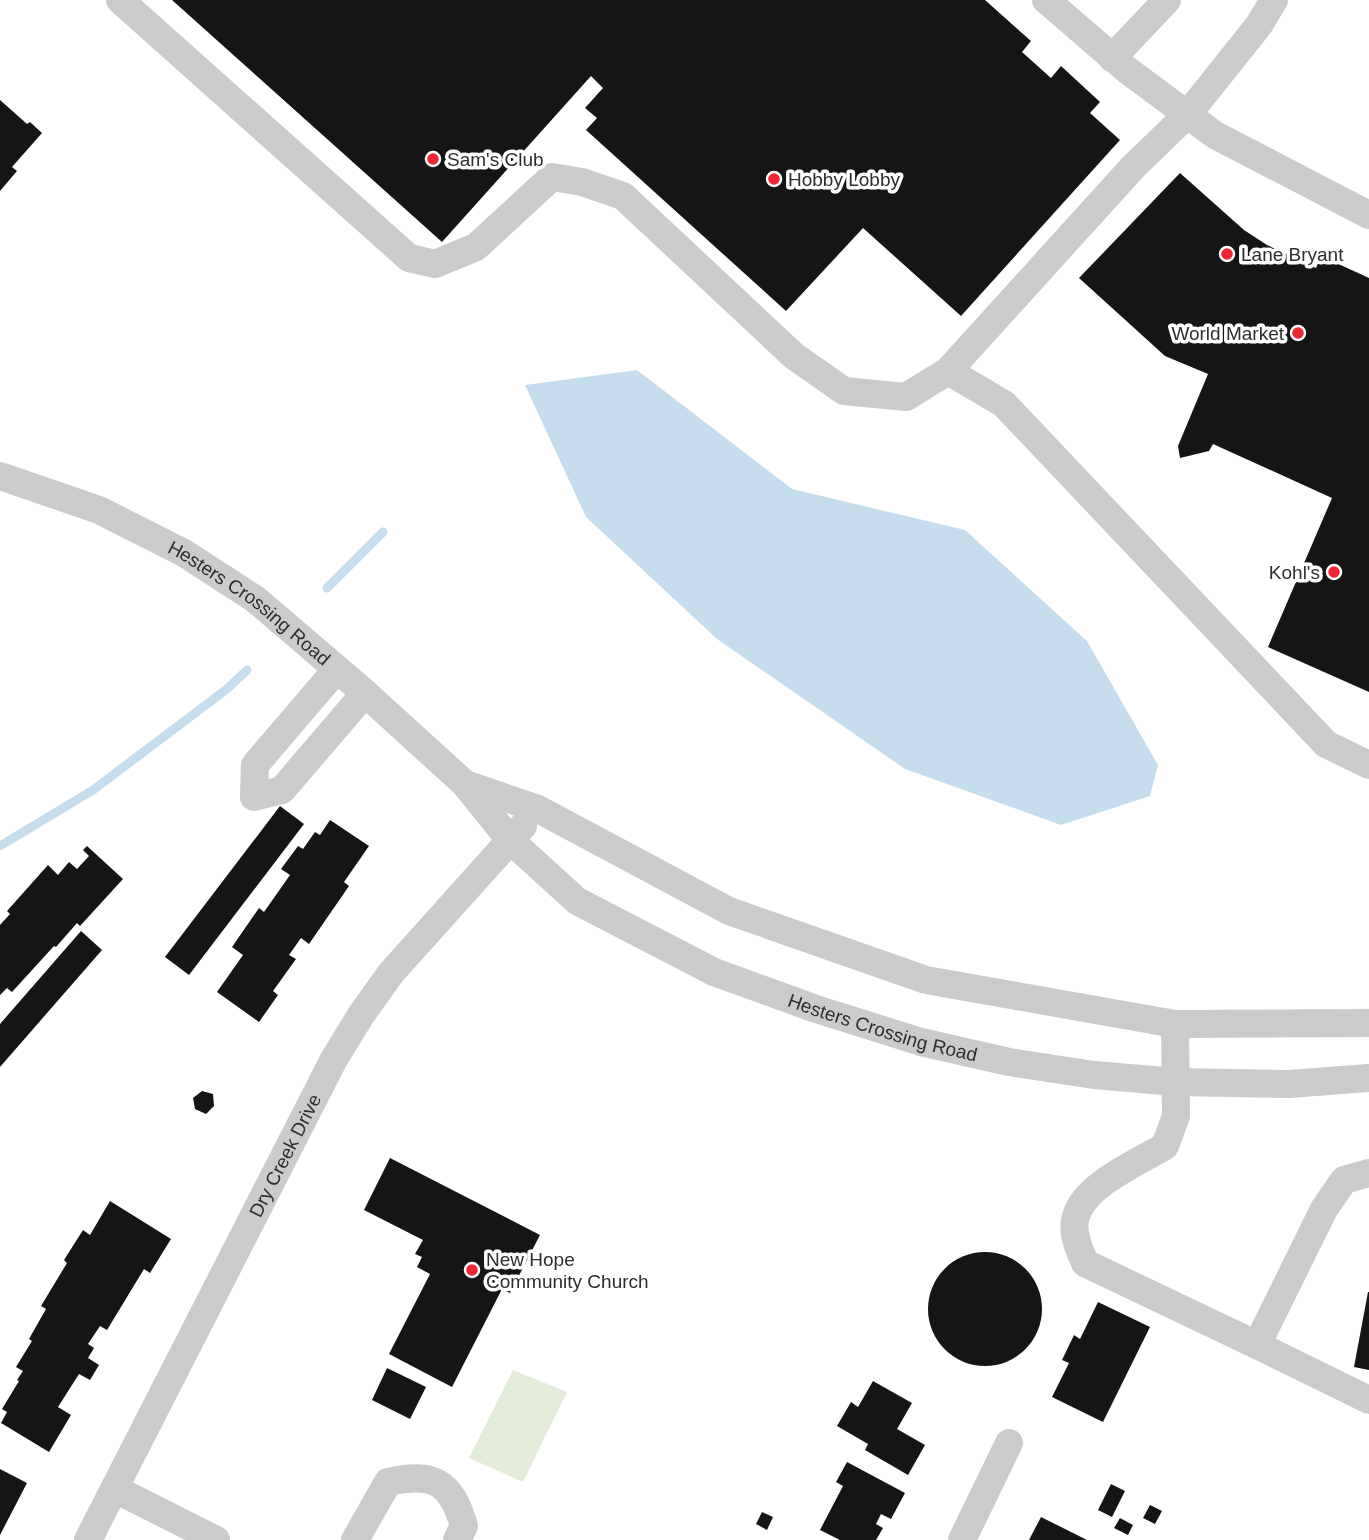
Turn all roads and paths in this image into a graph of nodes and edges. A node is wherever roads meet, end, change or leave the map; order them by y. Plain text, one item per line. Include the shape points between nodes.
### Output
1 (120, 0) edge
2 (1046, 0) edge
3 (1167, 0) edge
4 (1274, 0) edge
5 (1112, 58) junction
6 (1188, 114) junction
7 (1369, 215) edge
8 (948, 371) junction
9 (0, 476) edge
10 (337, 669) junction
11 (365, 693) junction
12 (1369, 765) edge
13 (465, 784) junction
14 (538, 809) junction
15 (510, 840) junction
16 (1369, 1023) edge
17 (1175, 1024) junction
18 (1369, 1078) edge
19 (1176, 1082) junction
20 (1369, 1173) edge
21 (1257, 1345) junction
22 (1369, 1400) edge
23 (1009, 1443) dead end
24 (115, 1489) junction
25 (88, 1540) edge
26 (216, 1540) edge
27 (355, 1540) edge
28 (457, 1540) edge
29 (962, 1540) edge

1 - 8 street via 409,258 435,264 476,247 552,177 583,182 623,196 794,356 844,391 906,397
2 - 5 street
3 - 5 street
4 - 6 street
5 - 6 street
6 - 7 street via 1215,135
6 - 8 street via 1134,166
8 - 12 street via 1004,404 1326,744
9 - 10 street, Hesters Crossing Road via 99,510 184,553 256,599
10 - 11 street, Hesters Crossing Road
10 - 11 street via 255,765 254,797 282,790
11 - 13 street, Hesters Crossing Road
13 - 14 street, Hesters Crossing Road
13 - 15 street, Hesters Crossing Road
14 - 15 street, Dry Creek Drive
14 - 17 street, Hesters Crossing Road via 729,911 926,980
15 - 19 street, Hesters Crossing Road via 576,901 714,972 921,1042 1009,1062
15 - 24 street, Dry Creek Drive via 391,973 334,1059
16 - 17 street, Hesters Crossing Road
17 - 19 street
18 - 19 street, Hesters Crossing Road via 1289,1084
19 - 21 street via 1176,1116 1165,1146 1085,1197 1074,1221 1077,1243 1085,1263
20 - 21 street via 1344,1180 1324,1209
21 - 22 street
23 - 29 street
24 - 25 street, Dry Creek Drive
24 - 26 street
27 - 28 street via 388,1482 411,1477 439,1483 457,1502 464,1526

